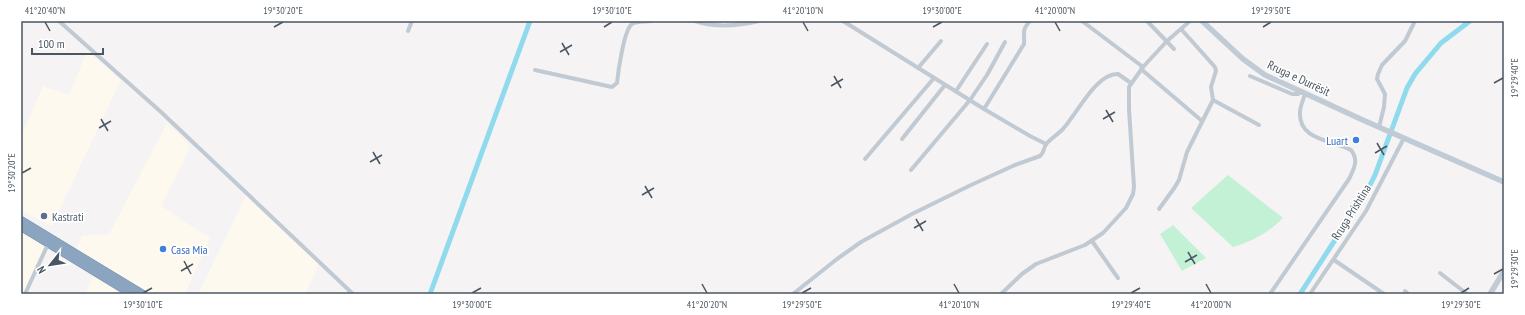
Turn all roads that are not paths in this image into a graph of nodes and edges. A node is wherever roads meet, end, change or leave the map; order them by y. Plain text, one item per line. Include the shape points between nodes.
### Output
1 (59, 21) edge
2 (412, 21) edge
3 (651, 21) edge
4 (695, 21) edge
5 (759, 21) edge
6 (843, 21) edge
7 (1030, 21) edge
8 (1082, 21) edge
9 (1146, 21) edge
10 (1190, 21) edge
11 (1202, 21) edge
12 (1415, 21) edge
13 (744, 22) edge
14 (1181, 29) junction
15 (408, 31) dead end
16 (941, 41) dead end
17 (1167, 41) junction
18 (1005, 42) dead end
19 (986, 44) dead end
20 (1174, 49) dead end
21 (918, 68) junction
22 (1142, 68) junction
23 (535, 70) dead end
24 (1250, 76) dead end
25 (934, 78) junction
26 (1131, 83) junction
27 (945, 85) junction
28 (956, 92) junction
29 (1304, 93) junction
30 (970, 100) junction
31 (1213, 100) junction
32 (984, 109) junction
33 (1202, 121) junction
34 (1259, 125) dead end
35 (1380, 128) junction
36 (1402, 137) junction
37 (902, 139) dead end
38 (1046, 144) junction
39 (865, 159) dead end
40 (911, 170) dead end
41 (1504, 182) edge
42 (1159, 209) dead end
43 (21, 220) edge
44 (21, 227) edge
45 (1092, 241) junction
46 (48, 244) junction
47 (1334, 260) junction
48 (1504, 271) edge
49 (1440, 273) dead end
50 (1118, 278) dead end
51 (25, 294) edge
52 (131, 294) edge
53 (142, 294) edge
54 (354, 294) edge
55 (793, 294) edge
56 (1001, 294) edge
57 (1270, 294) edge
58 (1310, 294) edge
59 (1384, 294) edge
60 (1467, 294) edge
61 (1490, 294) edge

1 - 54 street via 161,112
2 - 15 street
3 - 23 street via 633,23 628,28 617,83 612,86
4 - 13 street via 715,26
5 - 13 street
6 - 21 street
7 - 32 street via 1023,32 1024,44
8 - 22 street
9 - 17 street
10 - 14 street
11 - 29 main road, Rruga e Durrësit via 1253,67
12 - 35 street via 1405,41 1382,65 1378,74 1377,80 1385,94
14 - 17 street
14 - 31 street via 1216,67 1211,88
16 - 21 street
17 - 20 street
17 - 22 street
18 - 30 street
19 - 28 street
21 - 25 street
22 - 26 street
22 - 33 street
24 - 29 street via 1292,94
25 - 27 street
25 - 39 street
26 - 38 street via 1118,74 1106,76 1063,129
26 - 45 street via 1129,100 1133,194 1116,220
27 - 28 street
27 - 37 street
28 - 30 street
29 - 35 main road, Rruga e Durrësit
29 - 57 street via 1300,110 1303,128 1310,135 1351,150 1355,163 1349,179
30 - 32 street
30 - 40 street
31 - 33 street
31 - 34 street
32 - 38 street
33 - 42 street via 1187,152 1179,180
35 - 36 main road, Rruga e Durrësit
36 - 41 main road, Rruga e Durrësit
36 - 47 street, Rruga Prishtina via 1366,211
38 - 55 street via 1043,154 1035,159 971,185 861,242
43 - 53 highway
44 - 46 highway
45 - 50 street
45 - 56 street via 1036,264
46 - 51 street
46 - 52 highway
47 - 58 street, Rruga Prishtina
47 - 59 street
48 - 61 main road
49 - 60 street

